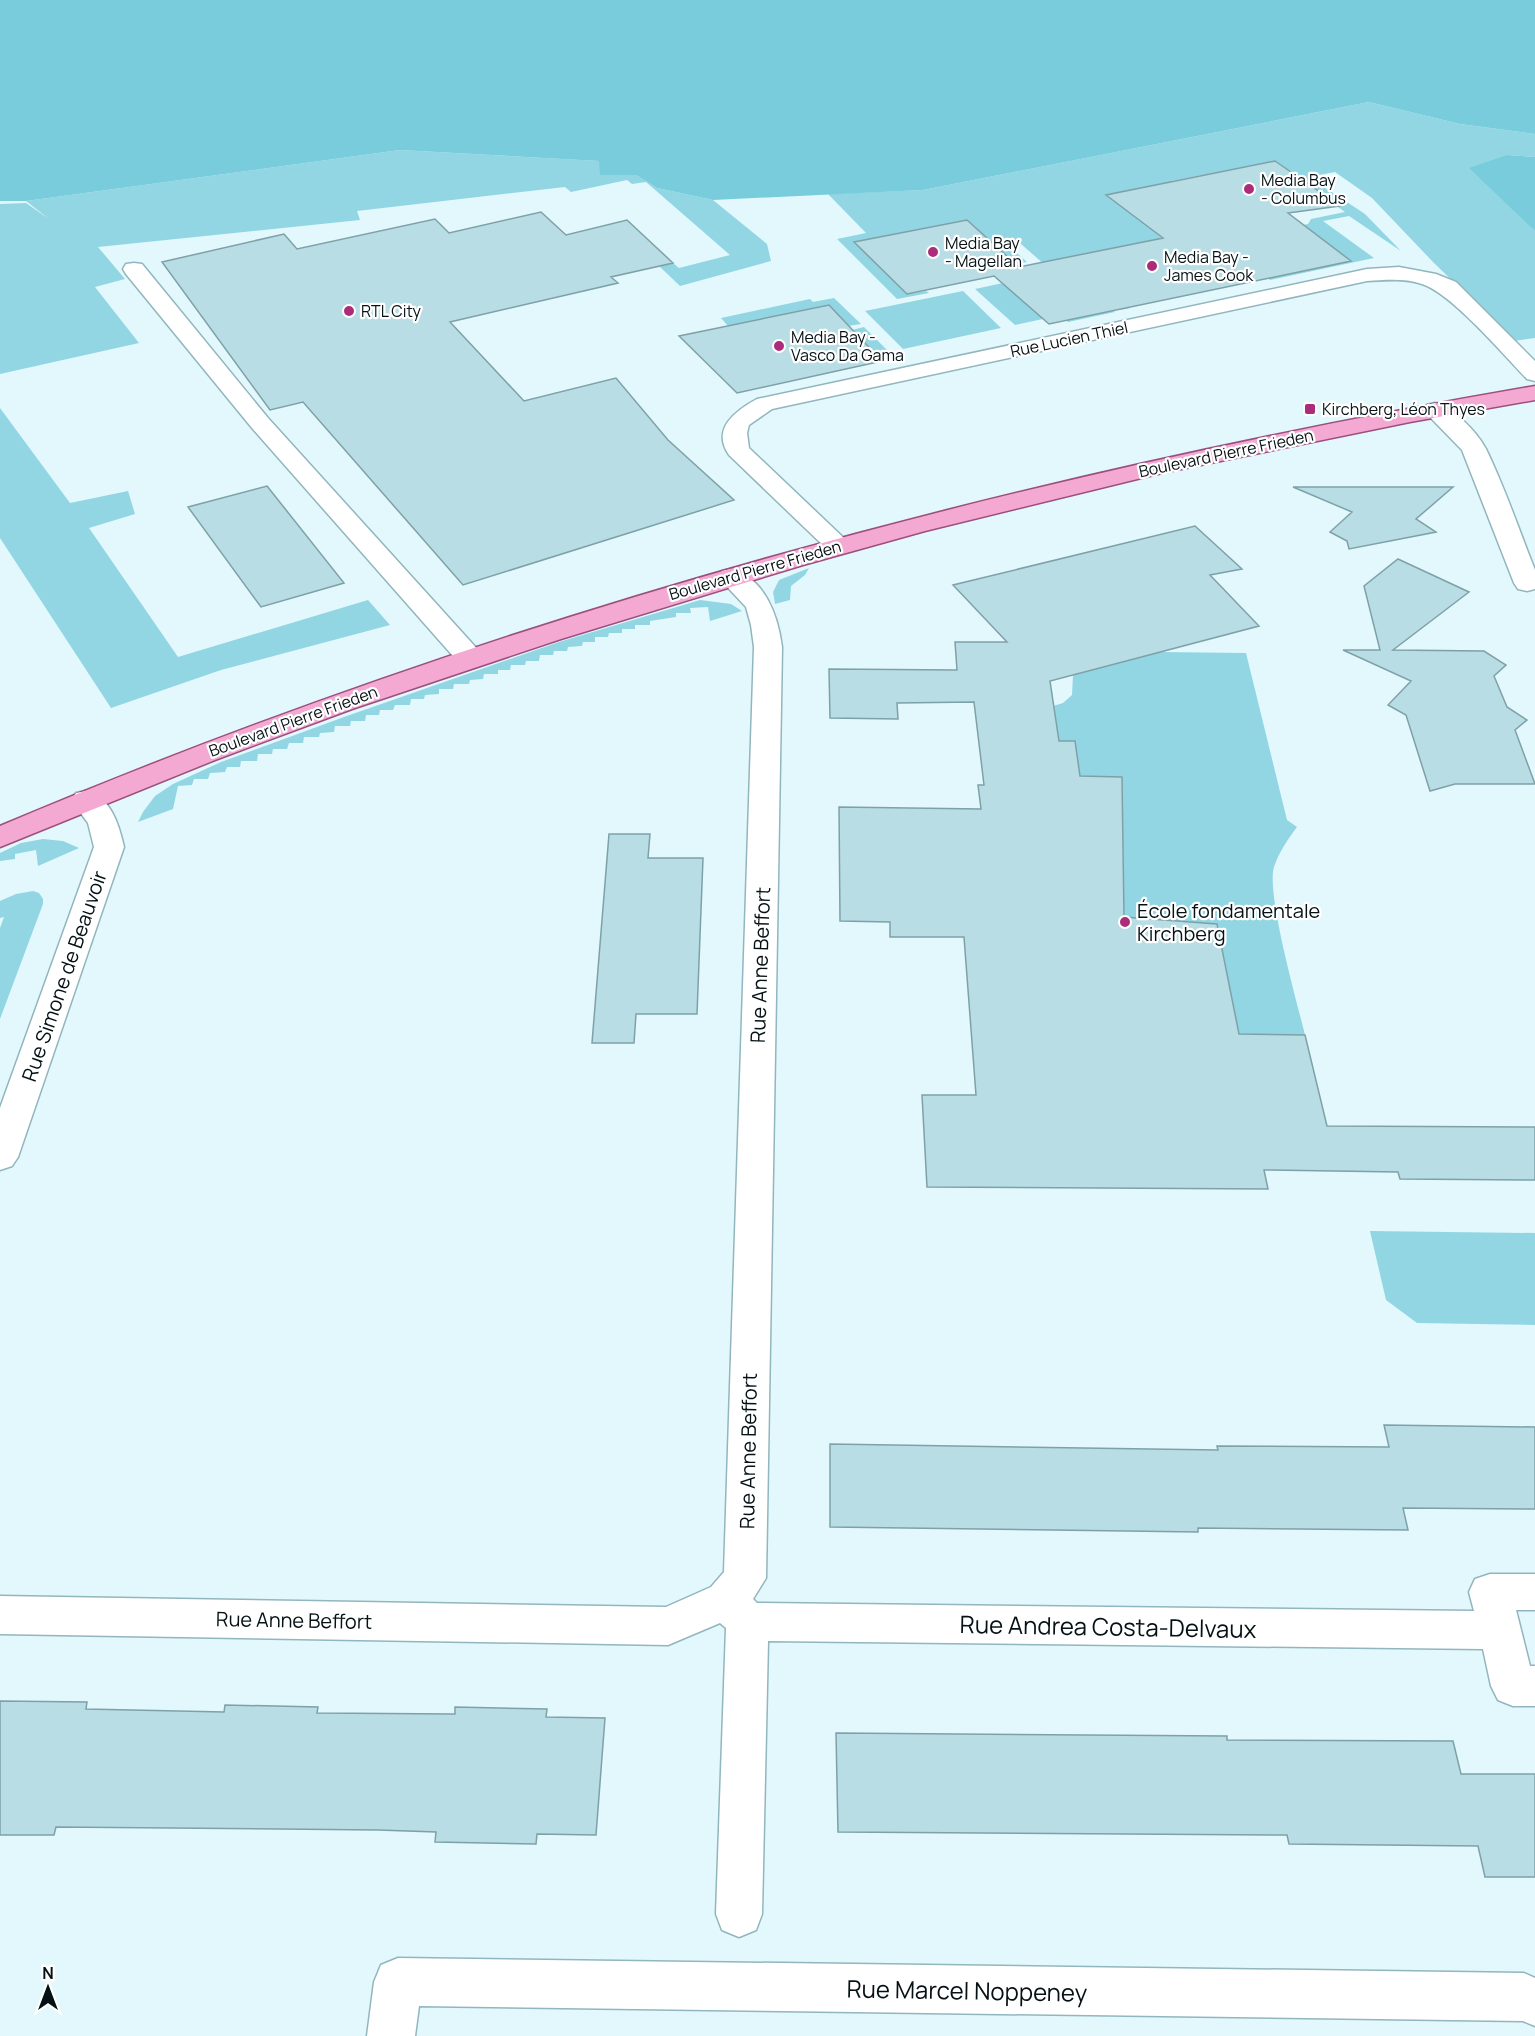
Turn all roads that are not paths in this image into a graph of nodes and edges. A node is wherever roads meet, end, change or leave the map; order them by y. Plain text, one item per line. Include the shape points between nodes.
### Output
1 (134, 269) dead end
2 (1535, 374) edge
3 (1535, 393) edge
4 (1435, 410) junction
5 (838, 546) junction
6 (731, 577) junction
7 (1527, 583) dead end
8 (470, 658) junction
9 (86, 800) junction
10 (0, 837) edge
11 (0, 1157) edge
12 (1535, 1592) edge
13 (736, 1611) junction
14 (0, 1615) edge
15 (1499, 1630) junction
16 (1535, 1686) edge
17 (739, 1914) dead end
18 (1535, 2002) edge
19 (391, 2036) edge

1 - 8 street via 260,423
2 - 5 street, Rue Lucien Thiel via 1448,287 1415,274 1394,273 765,404 744,416 733,436 738,450
3 - 4 main road, Boulevard Pierre Frieden
4 - 5 main road, Boulevard Pierre Frieden via 1052,491
4 - 7 street via 1473,448
5 - 6 main road, Boulevard Pierre Frieden
6 - 8 main road, Boulevard Pierre Frieden
6 - 13 street, Rue Anne Beffort via 745,586 758,605 765,619 768,647 746,1578
8 - 9 main road, Boulevard Pierre Frieden via 246,736
9 - 10 main road, Boulevard Pierre Frieden
9 - 11 street, Rue Simone de Beauvoir via 103,821 110,846
12 - 15 street via 1490,1592
13 - 14 street, Rue Anne Beffort via 668,1626
13 - 15 street, Rue Andrea Costa-Delvaux
13 - 17 street
15 - 16 street via 1513,1686
18 - 19 street, Rue Marcel Noppeney via 1524,1998 398,1982

